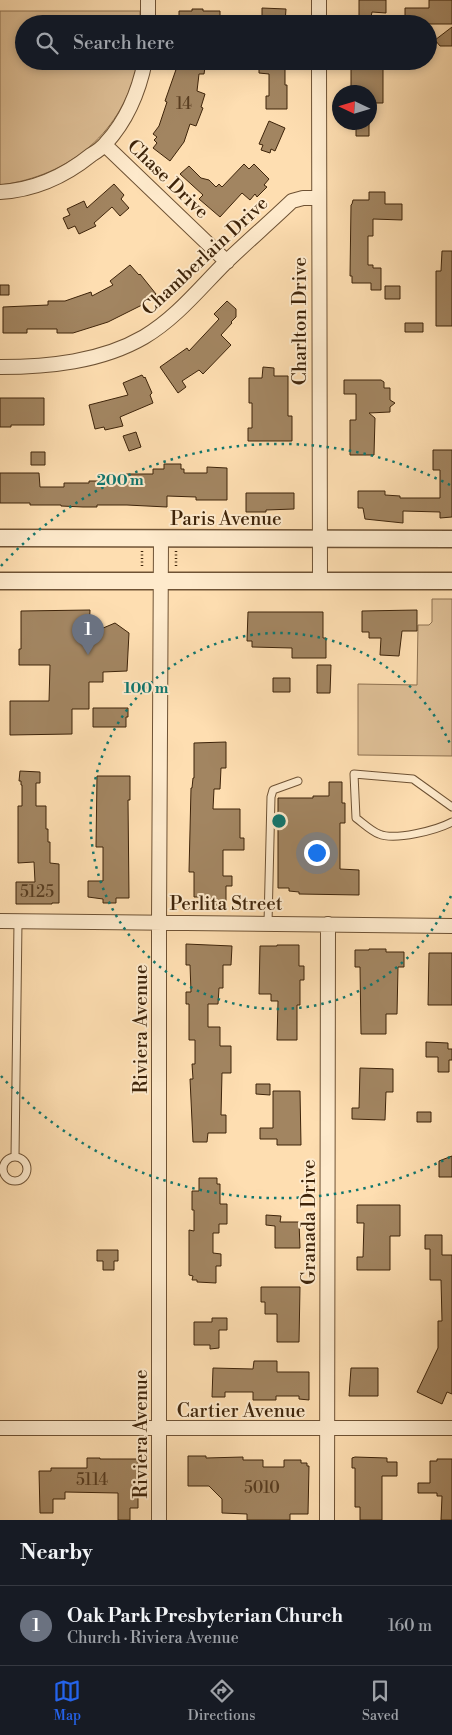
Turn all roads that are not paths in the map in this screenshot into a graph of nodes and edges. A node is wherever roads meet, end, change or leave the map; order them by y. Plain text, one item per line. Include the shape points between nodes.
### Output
1 (148, 0) edge
2 (319, 0) edge
3 (148, 15) edge
4 (319, 15) edge
5 (143, 70) edge
6 (319, 70) edge
7 (105, 144) junction
8 (0, 192) edge
9 (318, 198) junction
10 (227, 262) junction
11 (0, 367) edge
12 (0, 538) edge
13 (161, 539) junction
14 (319, 539) junction
15 (452, 539) edge
16 (168, 578) junction
17 (0, 581) edge
18 (320, 581) junction
19 (452, 581) edge
20 (298, 781) dead end
21 (452, 807) edge
22 (452, 822) edge
23 (0, 922) edge
24 (18, 922) junction
25 (159, 923) junction
26 (268, 924) junction
27 (328, 924) junction
28 (452, 926) edge
29 (15, 1157) dead end
30 (0, 1428) edge
31 (452, 1428) edge
32 (160, 1429) junction
33 (327, 1429) junction
34 (159, 1520) edge
35 (327, 1520) edge

1 - 3 street
2 - 4 street
5 - 7 street via 123,121
6 - 9 street, Charlton Drive
7 - 8 street via 58,177
7 - 10 street, Chase Drive
9 - 10 street, Chamberlain Drive via 292,201
9 - 14 street, Charlton Drive
10 - 11 street, Chamberlain Drive via 176,314 143,337 110,352 70,362
12 - 13 street, Paris Avenue
13 - 14 street, Paris Avenue
13 - 16 street, Riviera Avenue
14 - 15 street, Paris Avenue
14 - 18 street, Charlton Drive
16 - 17 street
16 - 18 street
16 - 25 street, Riviera Avenue
18 - 19 street
20 - 26 lane via 273,790 271,797
21 - 22 lane via 413,779 354,774 356,818 379,834 416,834
23 - 24 street, Perlita Street
24 - 25 street, Perlita Street
24 - 29 lane
25 - 26 street, Perlita Street
25 - 32 street, Riviera Avenue
26 - 27 street, Perlita Street
27 - 28 street, Perlita Street
27 - 33 street, Granada Drive
30 - 32 street, Cartier Avenue
31 - 33 street, Cartier Avenue
32 - 33 street, Cartier Avenue
32 - 34 street, Riviera Avenue
33 - 35 street, Granada Drive

